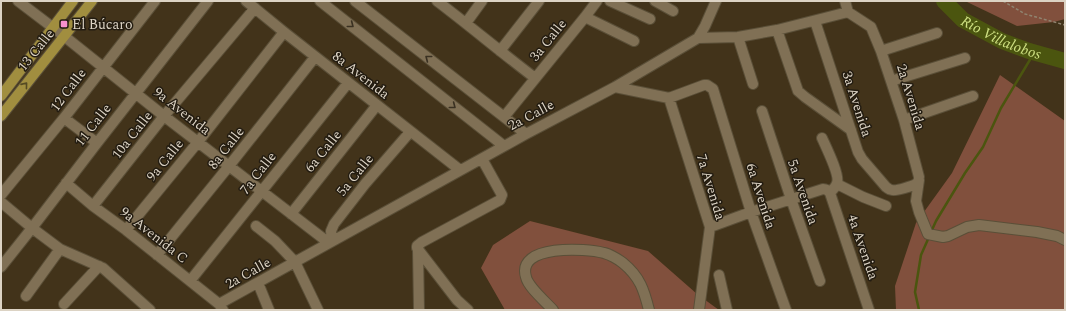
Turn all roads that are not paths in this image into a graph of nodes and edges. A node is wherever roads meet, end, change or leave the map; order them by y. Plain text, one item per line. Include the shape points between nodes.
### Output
1 (18, 1) edge
2 (73, 1) edge
3 (92, 1) edge
4 (155, 1) edge
5 (208, 1) edge
6 (246, 1) edge
7 (320, 1) edge
8 (355, 1) edge
9 (437, 1) edge
10 (482, 1) edge
11 (539, 1) edge
12 (597, 1) edge
13 (610, 1) edge
14 (655, 1) edge
15 (716, 1) edge
16 (845, 1) edge
17 (255, 8) junction
18 (673, 11) dead end
19 (848, 12) junction
20 (585, 17) junction
21 (650, 19) dead end
22 (815, 21) junction
23 (466, 23) junction
24 (52, 27) junction
25 (777, 30) junction
26 (284, 32) junction
27 (937, 33) dead end
28 (64, 36) junction
29 (738, 37) junction
30 (698, 38) junction
31 (634, 41) dead end
32 (500, 51) junction
33 (881, 51) junction
34 (315, 56) junction
35 (965, 58) dead end
36 (103, 67) junction
37 (535, 78) junction
38 (891, 81) junction
39 (348, 83) junction
40 (753, 84) dead end
41 (615, 87) junction
42 (136, 93) junction
43 (1, 96) edge
44 (973, 96) dead end
45 (669, 98) junction
46 (377, 105) junction
47 (762, 111) dead end
48 (1, 116) edge
49 (164, 116) junction
50 (504, 117) junction
51 (64, 118) junction
52 (904, 120) junction
53 (851, 130) junction
54 (410, 132) junction
55 (526, 134) junction
56 (822, 138) dead end
57 (198, 142) junction
58 (97, 143) junction
59 (504, 146) junction
60 (482, 159) junction
61 (229, 166) junction
62 (460, 170) junction
63 (919, 178) junction
64 (66, 183) junction
65 (837, 184) junction
66 (262, 192) junction
67 (830, 193) junction
68 (1, 195) edge
69 (791, 199) junction
70 (1, 202) edge
71 (93, 206) junction
72 (886, 206) dead end
73 (751, 212) junction
74 (291, 214) junction
75 (256, 226) dead end
76 (710, 227) junction
77 (32, 228) junction
78 (126, 230) junction
79 (1065, 240) edge
80 (330, 242) junction
81 (60, 249) junction
82 (418, 250) junction
83 (157, 254) junction
84 (295, 262) junction
85 (1, 266) edge
86 (99, 266) junction
87 (719, 275) dead end
88 (820, 281) dead end
89 (190, 282) junction
90 (258, 283) junction
91 (26, 296) dead end
92 (64, 304) dead end
93 (458, 305) edge
94 (221, 307) edge
95 (150, 310) edge
96 (269, 310) edge
97 (318, 310) edge
98 (419, 310) edge
99 (468, 310) edge
100 (553, 310) edge
101 (649, 310) edge
102 (699, 310) edge
103 (727, 310) edge
104 (786, 310) edge
105 (870, 310) edge

1 - 24 street, 9a Avenida
2 - 24 main road, 13 Calle
3 - 28 main road, 13 Calle
4 - 36 street, 12 Calle
5 - 42 street, 11 Calle
6 - 17 street, 8a Avenida
7 -> 59 street
50 -> 8 street
9 - 23 street
10 - 23 street
11 - 32 street
12 - 20 street, 3a Calle
13 - 21 street
14 - 18 street
15 - 30 street
16 - 19 street
17 - 26 street, 8a Avenida
17 - 49 street, 10a Calle
19 - 22 street, 2a Calle
19 - 33 street, 2a Avenida via 870,27
20 - 31 street
20 - 37 street, 3a Calle
22 - 25 street, 2a Calle
22 - 53 street, 3a Avenida
23 - 32 street
24 - 28 street, 9a Avenida
24 - 43 main road, 13 Calle
25 - 29 street, 2a Calle
25 - 53 street via 798,91
26 - 34 street, 8a Avenida
26 - 57 street, 9a Calle
27 - 33 street
28 - 36 street, 9a Avenida
48 -> 28 main road, 13 Calle
29 - 30 street, 2a Calle
29 - 40 street
30 - 41 street, 2a Calle
32 - 37 street
33 - 38 street, 2a Avenida
34 - 39 street, 8a Avenida
34 - 61 street, 8a Calle
35 - 38 street
36 - 42 street, 9a Avenida
36 - 51 street, 12 Calle
37 - 50 street, 3a Calle
38 - 52 street, 2a Avenida
39 - 46 street, 8a Avenida
39 - 66 street, 7a Calle
41 - 45 street
41 - 55 street, 2a Calle
42 - 49 street, 9a Avenida
42 - 58 street, 11 Calle
44 - 52 street
45 - 73 street, 6a Avenida via 704,85 713,89
45 - 76 street, 7a Avenida
46 - 54 street, 8a Avenida
46 - 74 street, 6a Calle
47 - 69 street, 5a Avenida
49 - 57 street, 9a Avenida
49 - 71 street, 10a Calle
50 - 55 street
51 - 58 street
51 - 68 street, 12 Calle
52 - 63 street, 2a Avenida
53 - 63 street, 3a Avenida via 862,159 886,187 893,191 897,190 915,184
54 - 62 street, 8a Avenida
54 - 80 street, 5a Calle via 334,224
55 - 59 street, 2a Calle
56 - 65 street via 835,169
57 - 61 street, 9a Avenida
57 - 78 street, 9a Calle
58 - 64 street, 11 Calle
59 - 60 street, 2a Calle
60 - 62 street, 2a Calle
60 - 82 street via 502,195 500,200 422,242
61 - 66 street, 9a Avenida
61 - 83 street, 8a Calle
62 - 80 street, 2a Calle
63 - 79 street via 916,201 926,233 929,235 943,237 967,227 980,226 1037,232
64 - 71 street, 9a Avenida C
64 - 77 street, 11 Calle
65 - 67 street
65 - 72 street
66 - 74 street, 9a Avenida
66 - 89 street, 7a Calle
67 - 69 street via 823,189
67 - 105 street, 4a Avenida
69 - 73 street
69 - 88 street, 5a Avenida
70 - 77 street
71 - 78 street, 9a Avenida C
73 - 76 street
73 - 104 street, 6a Avenida
74 - 80 street, 9a Avenida
75 - 84 street
76 - 102 street, 7a Avenida
77 - 81 street
77 - 85 street, 11 Calle
78 - 83 street, 9a Avenida C
80 - 84 street, 2a Calle
81 - 86 street
81 - 91 street
82 - 93 street
82 - 98 street
83 - 89 street, 9a Avenida C
84 - 90 street, 2a Calle
84 - 97 street
86 - 92 street
86 - 95 street
87 - 103 street
89 - 94 street, 9a Avenida C
90 - 94 street, 2a Calle
90 - 96 street
93 - 99 street
100 - 101 street via 530,286 524,269 532,257 540,253 577,250 605,253 622,263 642,285

